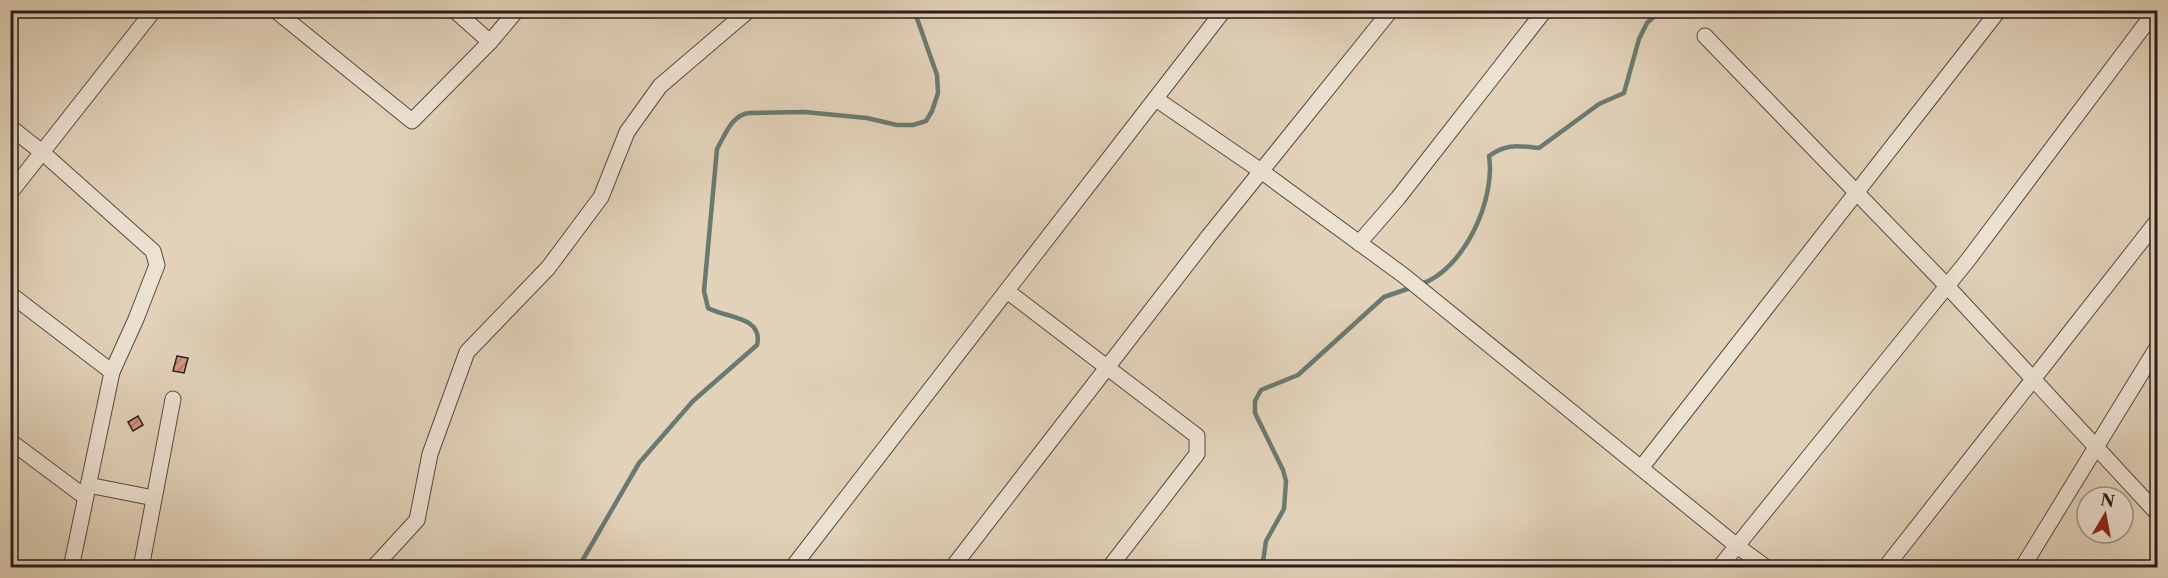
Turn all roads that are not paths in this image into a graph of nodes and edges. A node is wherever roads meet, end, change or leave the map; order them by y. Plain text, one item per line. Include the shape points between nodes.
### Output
1 (154, 10) edge
2 (275, 10) edge
3 (454, 10) edge
4 (517, 10) edge
5 (749, 10) edge
6 (1224, 10) edge
7 (1391, 10) edge
8 (1545, 10) edge
9 (1999, 10) edge
10 (2156, 12) edge
11 (1705, 36) dead end
12 (490, 42) junction
13 (1156, 99) junction
14 (10, 127) edge
15 (43, 153) junction
16 (1261, 171) junction
17 (1856, 192) junction
18 (10, 193) edge
19 (2157, 220) edge
20 (1359, 243) junction
21 (1947, 286) junction
22 (1007, 291) junction
23 (10, 294) edge
24 (2157, 346) edge
25 (1107, 368) junction
26 (112, 372) junction
27 (2032, 378) junction
28 (173, 399) dead end
29 (10, 441) edge
30 (2096, 447) junction
31 (1641, 468) junction
32 (86, 491) junction
33 (154, 498) junction
34 (2157, 514) edge
35 (1737, 546) junction
36 (71, 567) edge
37 (141, 567) edge
38 (373, 567) edge
39 (792, 567) edge
40 (952, 567) edge
41 (1109, 567) edge
42 (1719, 567) edge
43 (1767, 567) edge
44 (1885, 567) edge
45 (2022, 567) edge

1 - 15 street
2 - 12 street via 412,121
3 - 12 street
4 - 12 street
5 - 38 street via 660,86 627,132 601,197 548,268 466,352 430,454 417,520
6 - 13 street
7 - 16 street
8 - 20 street
9 - 17 street
10 - 21 street
11 - 17 street
13 - 16 street
13 - 22 street
14 - 15 street
15 - 18 street
15 - 26 street via 153,251 157,265
16 - 20 street
16 - 25 street
17 - 21 street
17 - 31 street
19 - 27 street
20 - 31 street
21 - 27 street
21 - 35 street
22 - 25 street
22 - 39 street
23 - 26 street
24 - 30 street
25 - 40 street
25 - 41 street via 1197,436 1197,454
26 - 32 street
27 - 30 street
27 - 44 street
28 - 33 street
29 - 32 street
30 - 34 street
30 - 45 street
31 - 35 street
32 - 33 street
32 - 36 street
33 - 37 street
35 - 42 street
35 - 43 street

